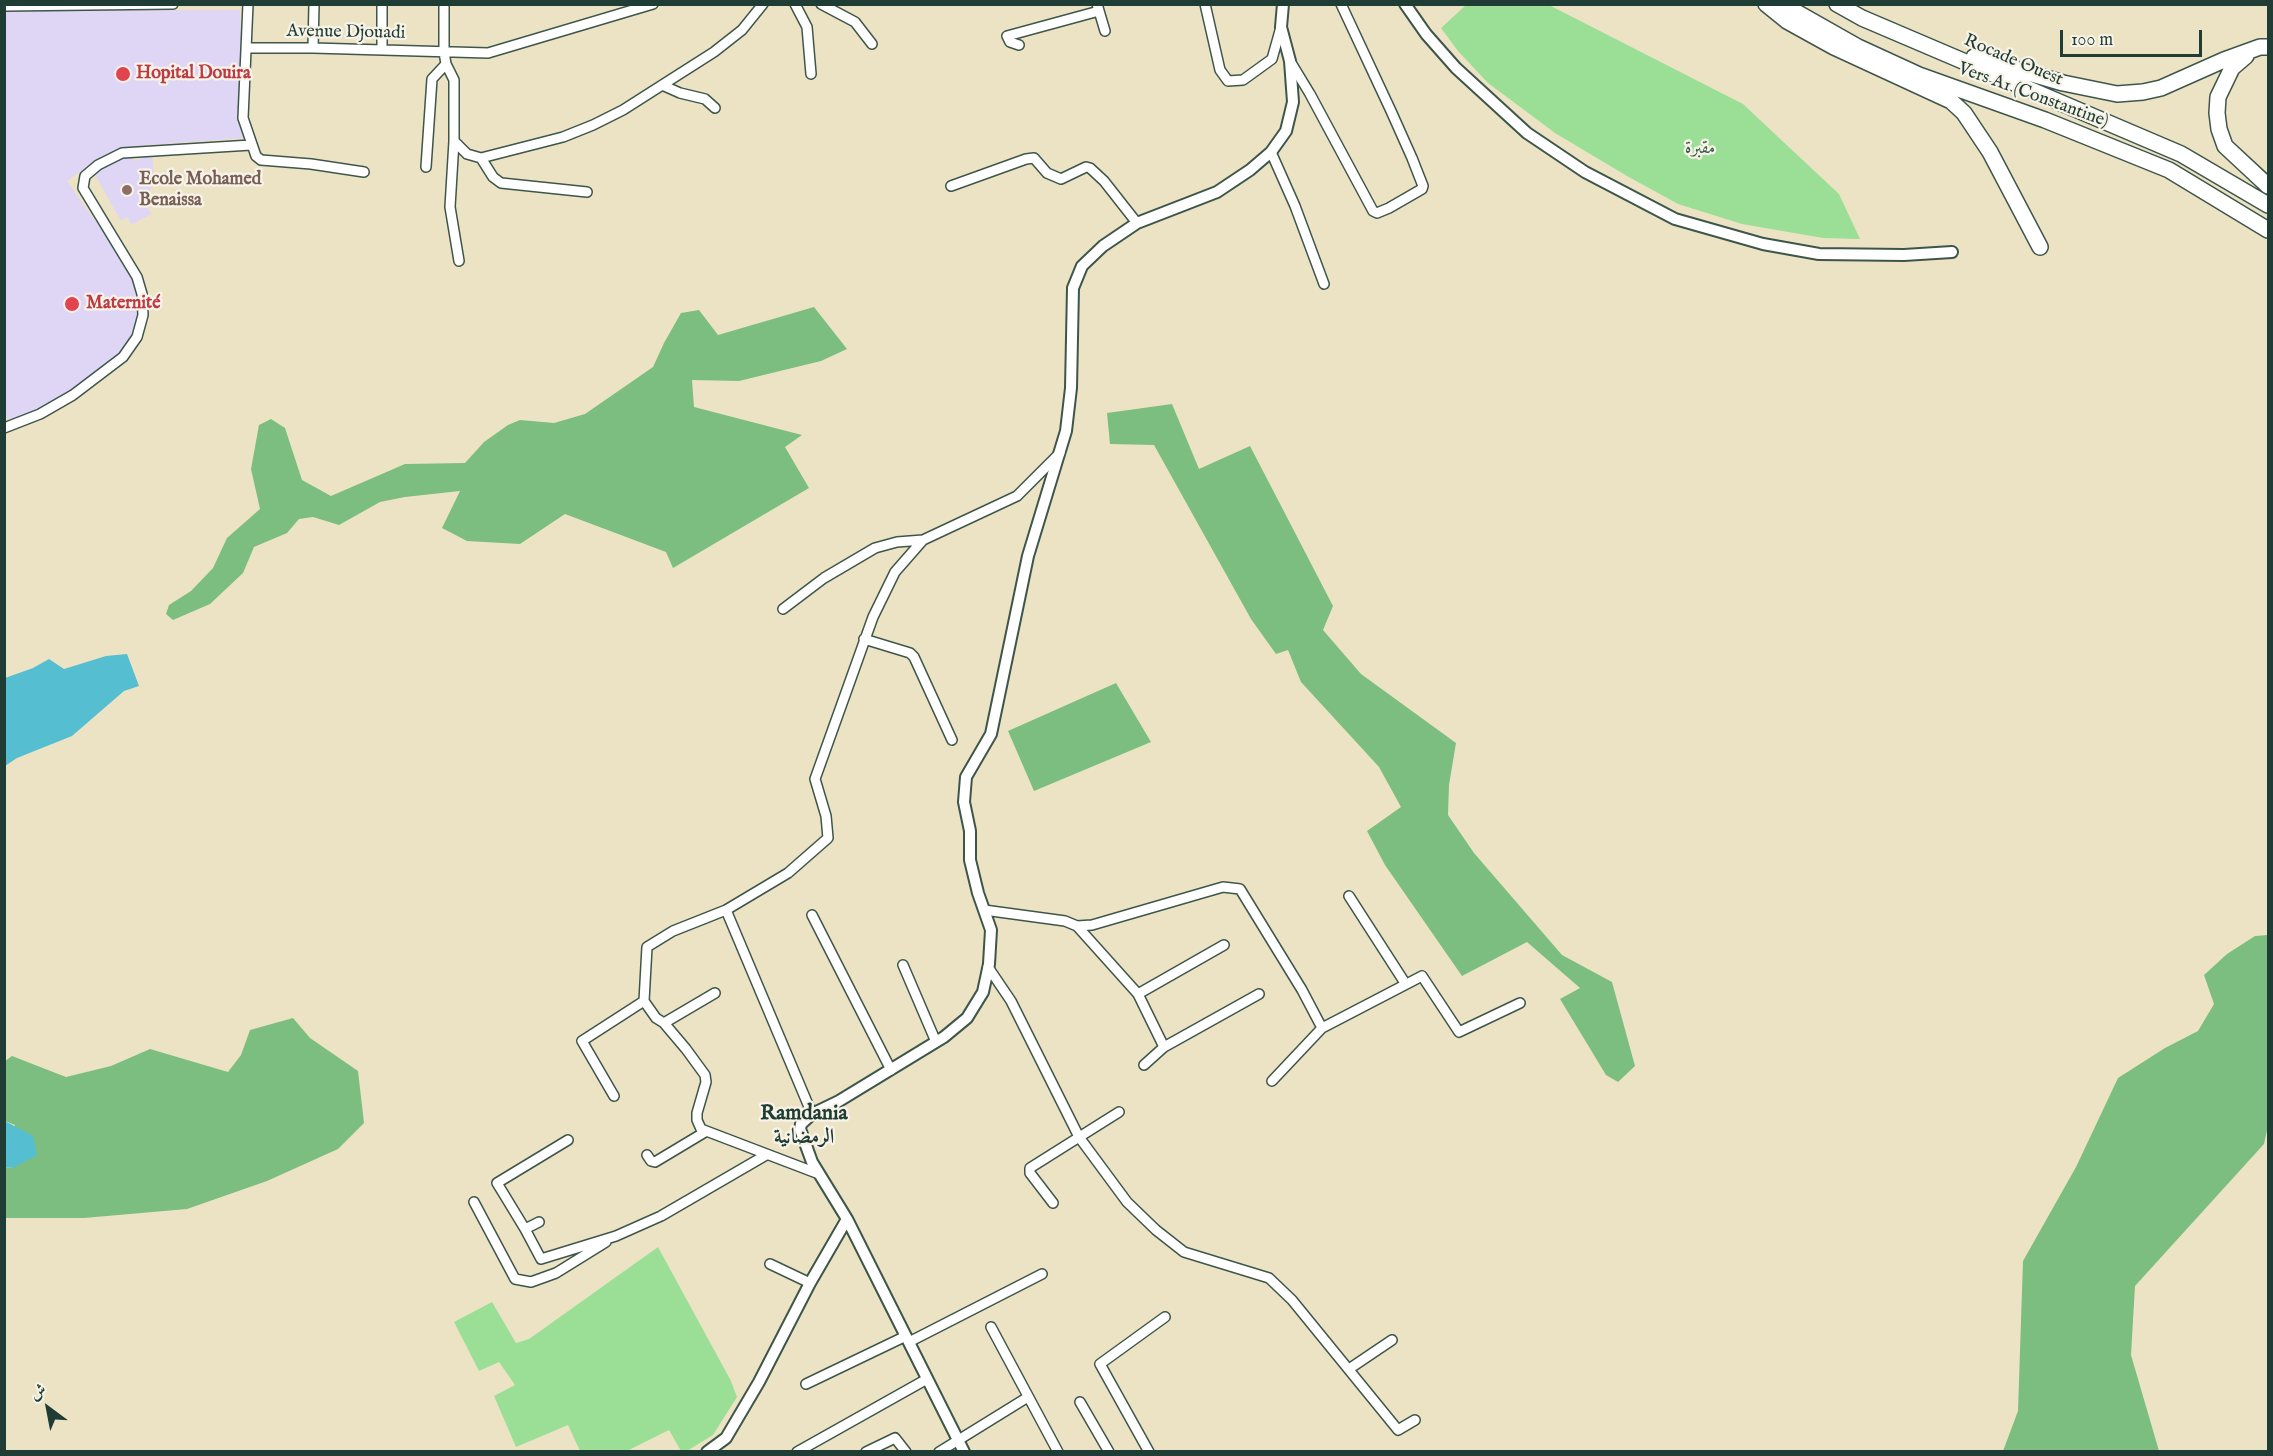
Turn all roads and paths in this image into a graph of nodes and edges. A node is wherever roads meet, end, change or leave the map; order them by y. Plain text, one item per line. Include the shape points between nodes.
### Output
1 (173, 4) edge
2 (248, 4) edge
3 (314, 4) edge
4 (382, 4) edge
5 (444, 4) edge
6 (653, 4) edge
7 (764, 4) edge
8 (795, 4) edge
9 (821, 4) edge
10 (1205, 4) edge
11 (1283, 4) edge
12 (1341, 4) edge
13 (1405, 4) edge
14 (1766, 4) edge
15 (1782, 4) edge
16 (1838, 4) edge
17 (110, 5) edge
18 (4, 6) edge
19 (1098, 8) edge
20 (1281, 27) junction
21 (1105, 31) dead end
22 (872, 44) dead end
23 (1922, 44) junction
24 (1019, 45) dead end
25 (2268, 47) edge
26 (247, 48) junction
27 (313, 48) junction
28 (382, 50) junction
29 (2252, 50) junction
30 (444, 52) junction
31 (1290, 61) junction
32 (446, 64) junction
33 (811, 74) dead end
34 (662, 85) junction
35 (715, 108) dead end
36 (454, 141) junction
37 (251, 145) junction
38 (1271, 152) junction
39 (482, 159) junction
40 (426, 168) dead end
41 (364, 172) dead end
42 (951, 186) dead end
43 (2268, 186) edge
44 (587, 192) dead end
45 (2268, 204) edge
46 (1137, 223) junction
47 (2268, 230) edge
48 (2040, 247) dead end
49 (1952, 252) dead end
50 (459, 261) dead end
51 (1324, 284) dead end
52 (4, 428) edge
53 (1060, 453) junction
54 (923, 540) junction
55 (783, 609) dead end
56 (864, 639) junction
57 (952, 740) dead end
58 (1349, 896) dead end
59 (726, 910) junction
60 (984, 910) junction
61 (812, 915) dead end
62 (1077, 926) junction
63 (1224, 945) dead end
64 (903, 965) dead end
65 (988, 967) junction
66 (1405, 983) junction
67 (715, 993) dead end
68 (1138, 994) junction
69 (1259, 994) dead end
70 (644, 1001) junction
71 (1520, 1003) dead end
72 (664, 1023) junction
73 (1322, 1028) junction
74 (936, 1042) junction
75 (1164, 1047) junction
76 (1144, 1065) dead end
77 (891, 1070) junction
78 (1272, 1081) dead end
79 (614, 1096) dead end
80 (1119, 1112) dead end
81 (812, 1114) junction
82 (705, 1132) junction
83 (1078, 1137) junction
84 (568, 1140) dead end
85 (647, 1155) dead end
86 (766, 1155) junction
87 (819, 1174) junction
88 (474, 1202) dead end
89 (1053, 1203) dead end
90 (848, 1219) junction
91 (539, 1221) dead end
92 (525, 1229) junction
93 (616, 1236) junction
94 (770, 1264) dead end
95 (1042, 1274) dead end
96 (810, 1283) junction
97 (1165, 1317) dead end
98 (991, 1327) dead end
99 (907, 1339) junction
100 (1392, 1340) dead end
101 (1349, 1369) junction
102 (927, 1379) junction
103 (806, 1384) dead end
104 (1028, 1397) junction
105 (1080, 1402) dead end
106 (1415, 1420) dead end
107 (959, 1441) junction
108 (707, 1452) edge
109 (797, 1452) edge
110 (866, 1452) edge
111 (906, 1452) edge
112 (939, 1452) edge
113 (964, 1452) edge
114 (1058, 1452) edge
115 (1109, 1452) edge
116 (1149, 1452) edge

1 - 17 street
2 - 26 street
3 - 27 street
4 - 28 street
5 - 30 street
6 - 30 street, Avenue Djouadi via 488,53
7 - 34 street via 742,30
8 - 33 street via 807,27
9 - 22 street via 855,22
10 - 20 street via 1220,70 1228,81 1243,80 1272,59
11 - 20 street
12 - 31 street via 1412,158 1422,189 1389,208 1373,211
13 - 49 street via 1456,68 1527,133 1585,171 1675,219 1763,244 1819,254
14 - 48 highway via 1787,21 1834,46 1951,101 1964,113 1990,152
15 - 47 highway, Vers A1 (Constantine) via 1858,47 1919,75 2169,170
16 - 23 highway, Rocade Ouest
17 - 18 street
19 - 21 street
19 - 24 street via 1007,36
20 - 31 street
23 - 29 highway via 2116,94 2161,88
23 - 45 highway, Rocade Ouest via 2181,154
25 - 29 highway
26 - 27 street, Avenue Djouadi
26 - 37 street via 243,118
27 - 28 street, Avenue Djouadi
28 - 30 street, Avenue Djouadi
29 - 43 highway via 2232,68 2218,97 2217,113 2225,146
30 - 32 street
31 - 38 street via 1291,118
32 - 36 street via 454,80
32 - 40 street via 432,79
34 - 35 street via 705,99
34 - 39 street via 593,125
36 - 39 street via 467,154
36 - 50 street via 450,207
37 - 41 street via 261,160
37 - 52 street via 122,153 85,176 83,188 137,277 143,315 137,337 123,357 73,395
38 - 46 street via 1217,192
38 - 51 street
39 - 44 street via 501,183
42 - 46 street via 1026,159 1034,158 1047,173 1060,179 1086,167
46 - 53 street via 1092,255 1077,276 1073,288 1071,388
53 - 54 street via 1017,496
53 - 60 street via 1028,556 992,734 966,777 964,802 970,860
54 - 55 street via 875,548 824,578
54 - 56 street via 895,572
56 - 57 street via 914,657
56 - 59 street via 815,779 828,838 788,873
58 - 66 street
59 - 70 street via 673,931 647,947
59 - 81 street
60 - 62 street
60 - 65 street via 991,930
61 - 77 street
62 - 68 street
62 - 73 street via 1223,887 1240,889
63 - 68 street
64 - 74 street
65 - 74 street via 983,992 967,1018
65 - 83 street via 1011,1001
66 - 71 street via 1422,976 1459,1032
66 - 73 street
67 - 72 street
68 - 75 street
69 - 75 street
70 - 72 street
70 - 79 street via 582,1041
72 - 82 street via 705,1075 697,1120
73 - 78 street
74 - 77 street
75 - 76 street
77 - 81 street
80 - 83 street
81 - 87 street via 800,1129
82 - 85 street via 655,1162
82 - 86 street
83 - 89 street via 1030,1169
83 - 101 street via 1127,1202 1156,1230 1184,1252 1269,1278
84 - 92 street via 497,1183
86 - 87 street
86 - 93 street via 661,1216
87 - 90 street
88 - 93 street via 515,1279 531,1282 556,1273
90 - 96 street
90 - 99 street
91 - 92 street
92 - 93 street via 541,1259
94 - 96 street
95 - 99 street
96 - 108 street via 726,1438
97 - 116 street via 1100,1364
98 - 104 street
99 - 102 street
99 - 103 street
100 - 101 street
101 - 106 street via 1398,1430
102 - 107 street
102 - 109 street
104 - 107 street
104 - 114 street
105 - 115 street
107 - 112 street
107 - 113 street
110 - 111 street via 895,1438

